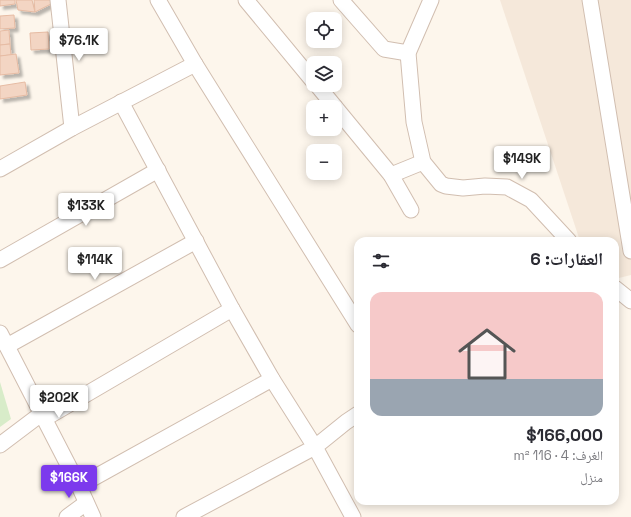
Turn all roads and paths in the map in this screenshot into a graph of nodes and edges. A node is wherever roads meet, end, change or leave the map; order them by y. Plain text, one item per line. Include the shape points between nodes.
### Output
1 (58, 0) edge
2 (158, 0) edge
3 (246, 0) edge
4 (341, 0) edge
5 (431, 0) edge
6 (590, 0) edge
7 (408, 53) junction
8 (195, 64) junction
9 (306, 73) edge
10 (323, 92) edge
11 (329, 100) edge
12 (121, 102) junction
13 (342, 116) edge
14 (72, 128) junction
15 (423, 162) junction
16 (0, 168) edge
17 (158, 170) junction
18 (391, 175) junction
19 (411, 210) dead end
20 (565, 237) edge
21 (196, 241) junction
22 (631, 251) edge
23 (0, 260) edge
24 (619, 291) edge
25 (631, 301) edge
26 (232, 309) junction
27 (354, 319) edge
28 (3, 339) edge
29 (272, 379) junction
30 (42, 417) junction
31 (354, 417) edge
32 (0, 445) edge
33 (315, 447) junction
34 (79, 486) junction
35 (86, 503) junction
36 (351, 516) edge
37 (67, 517) edge
38 (93, 517) edge
39 (184, 517) edge

1 - 14 street
2 - 8 street
3 - 9 street
4 - 7 street via 384,49
5 - 7 street
6 - 22 street
7 - 15 street via 414,122
8 - 12 street
8 - 27 street
10 - 11 street
12 - 14 street
12 - 17 street
13 - 18 street
14 - 16 street
15 - 18 street
15 - 20 street via 441,184 446,186 507,186 531,200
17 - 21 street
17 - 23 street
18 - 19 street
21 - 26 street
21 - 28 street
24 - 25 street
26 - 29 street
26 - 30 street
28 - 30 street
29 - 33 street
29 - 34 street
30 - 32 street
30 - 34 street
31 - 33 street
33 - 36 street
33 - 39 street
34 - 35 street
35 - 37 street
35 - 38 street

